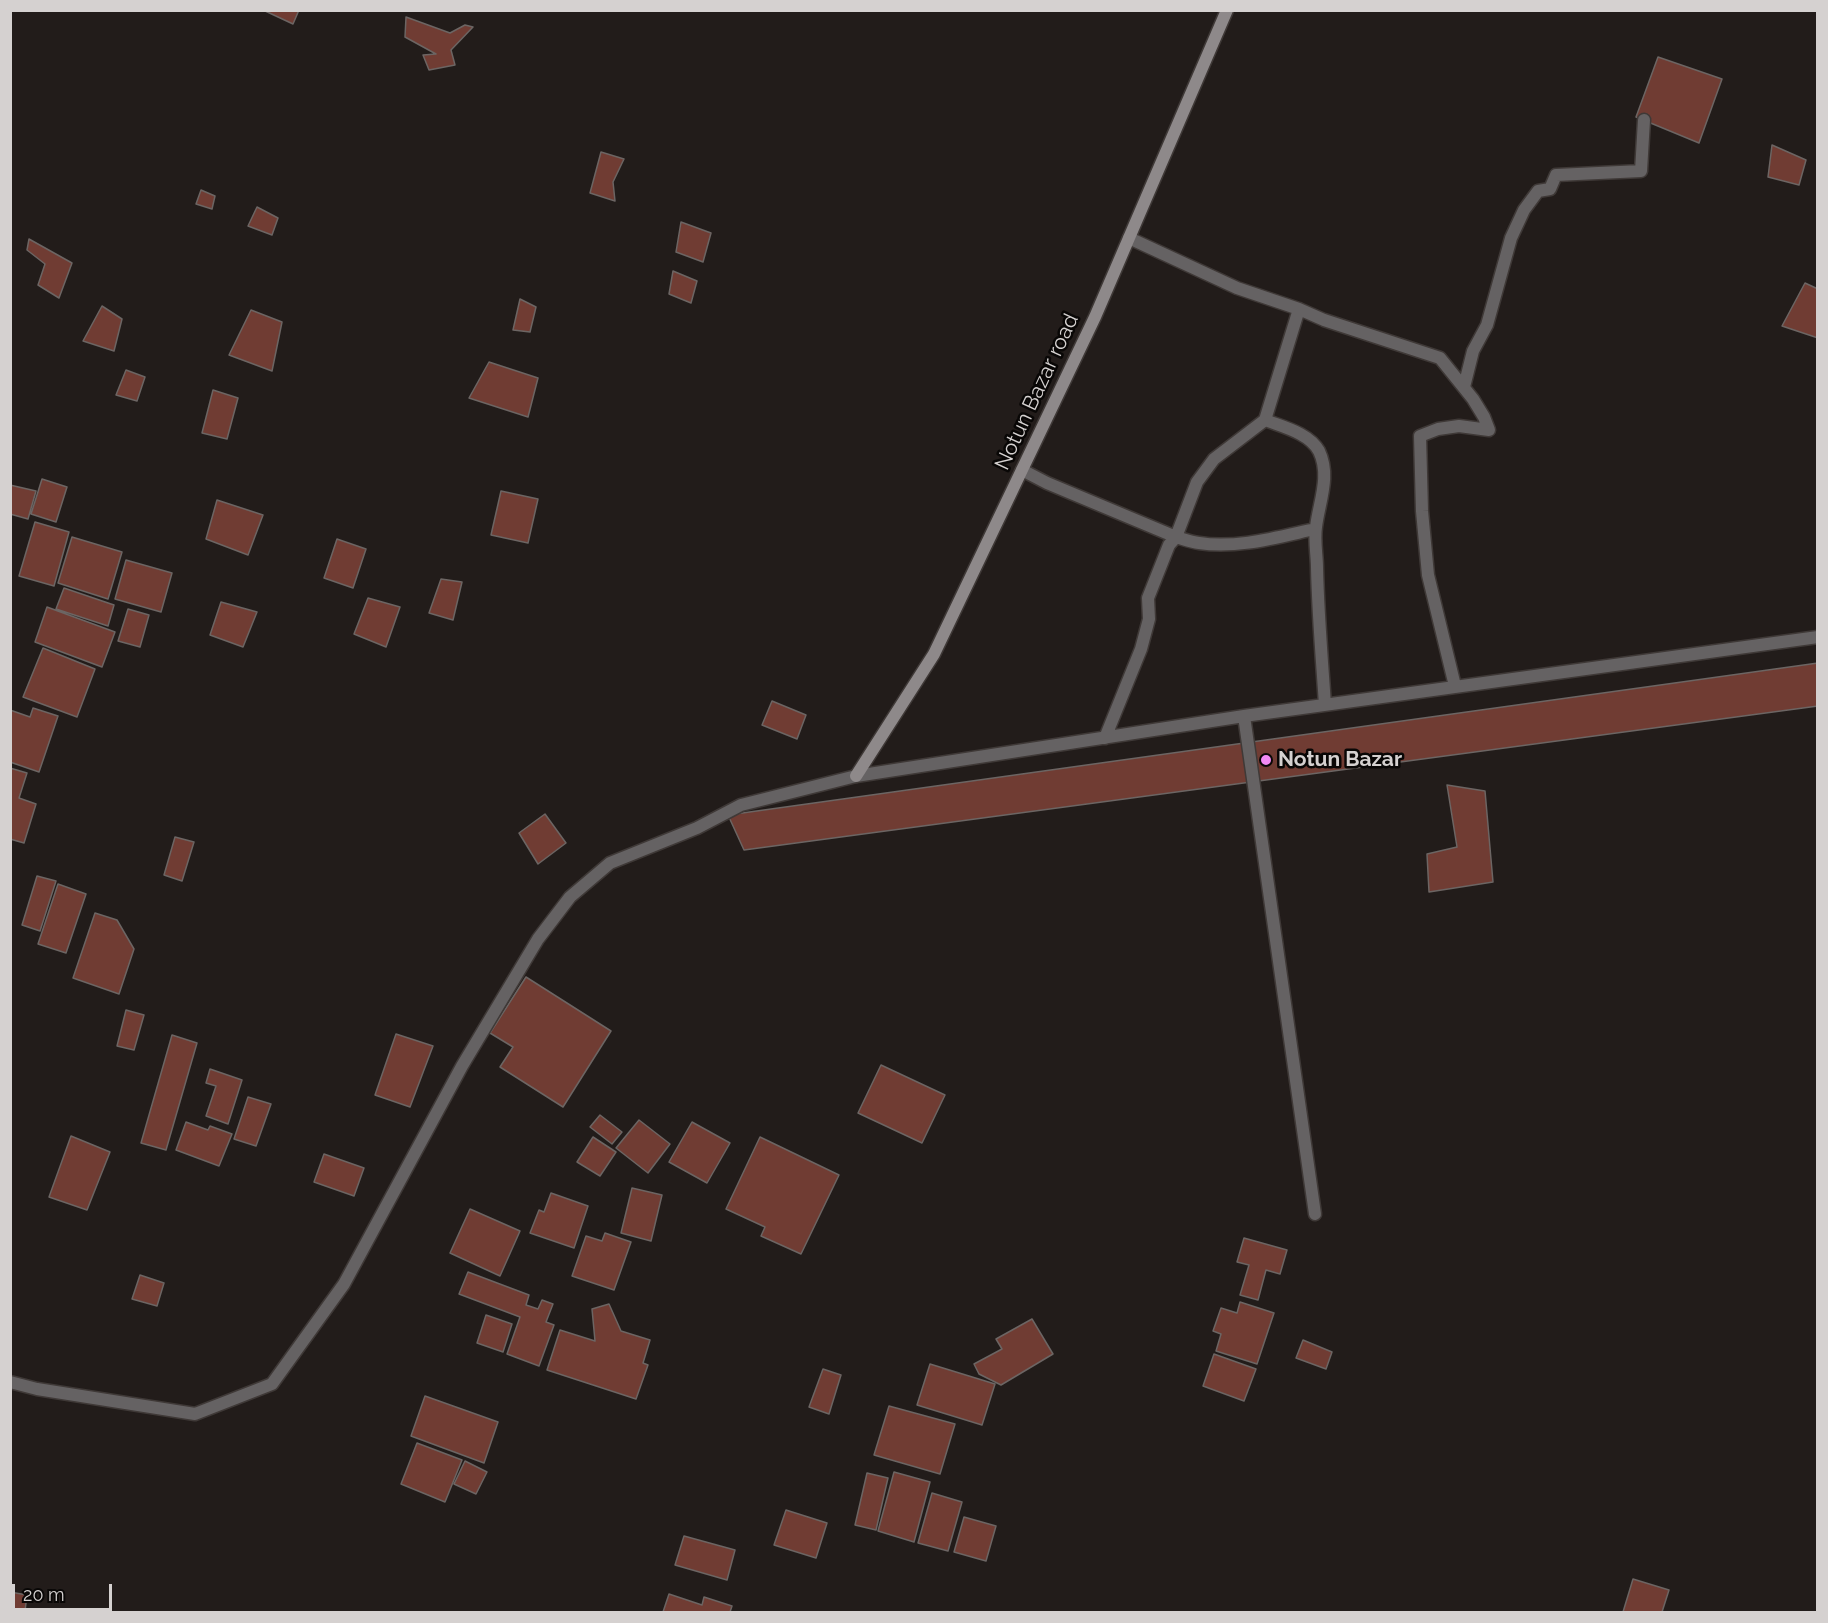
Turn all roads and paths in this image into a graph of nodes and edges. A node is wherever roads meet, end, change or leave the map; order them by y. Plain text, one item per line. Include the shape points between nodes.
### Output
1 (1227, 10) edge
2 (1644, 120) dead end
3 (1129, 238) junction
4 (1299, 309) junction
5 (1464, 387) junction
6 (1265, 420) junction
7 (1022, 470) junction
8 (1316, 528) junction
9 (1176, 537) junction
10 (1818, 637) edge
11 (1455, 687) junction
12 (1325, 705) junction
13 (1244, 716) junction
14 (1105, 738) junction
15 (856, 776) junction
16 (1315, 1214) dead end
17 (10, 1382) edge

1 - 3 street, Notun Bazar road
2 - 5 street via 1641,171 1556,175 1550,189 1538,191 1524,210 1511,238 1487,325 1473,351
3 - 4 street via 1237,288
3 - 7 street, Notun Bazar road
4 - 5 street via 1440,358
4 - 6 street
5 - 11 street via 1489,430 1459,426 1420,436 1428,576
6 - 8 street via 1311,441 1319,452 1324,481
6 - 9 street via 1214,459 1197,482
7 - 9 street
7 - 15 street, Notun Bazar road via 934,654
8 - 9 street via 1224,544
8 - 12 street
9 - 14 street via 1148,598 1149,619 1142,649
10 - 11 street
11 - 12 street
12 - 13 street
13 - 14 street
13 - 16 street
14 - 15 street
15 - 17 street via 741,805 697,828 610,863 570,897 538,939 462,1066 344,1284 272,1384 195,1414

